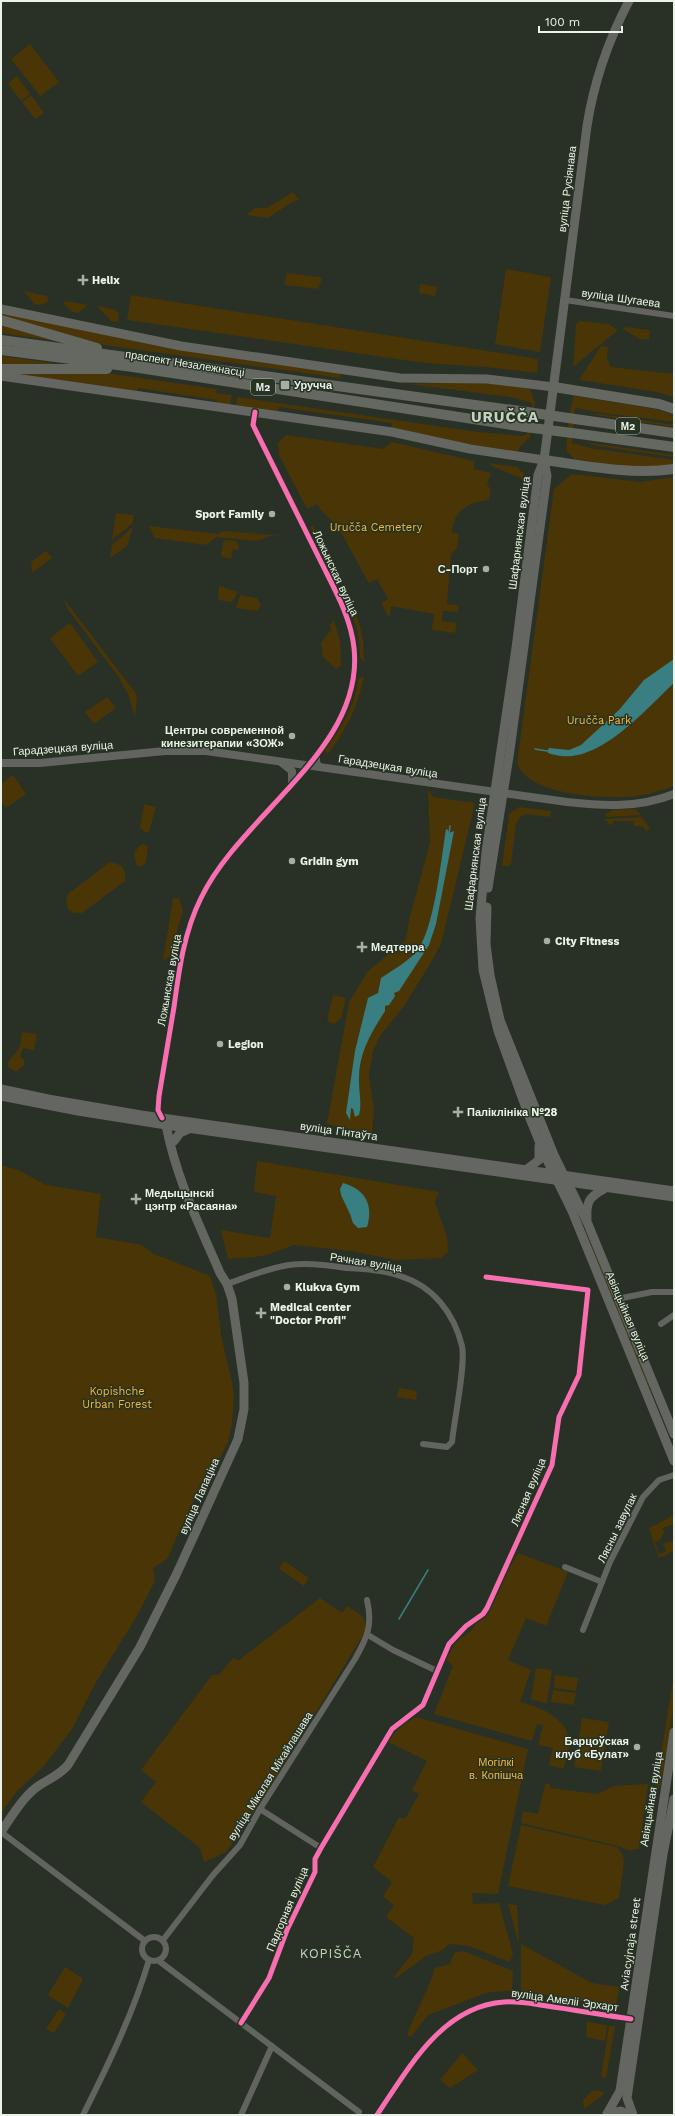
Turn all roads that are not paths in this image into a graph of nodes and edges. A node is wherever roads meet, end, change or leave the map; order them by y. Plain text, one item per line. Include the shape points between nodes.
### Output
1 (629, 1) edge
2 (565, 300) junction
3 (1, 309) edge
4 (674, 316) edge
5 (1, 320) edge
6 (1, 340) edge
7 (1, 350) edge
8 (134, 363) junction
9 (1, 369) edge
10 (1, 376) edge
11 (554, 387) junction
12 (674, 409) edge
13 (255, 412) junction
14 (674, 433) edge
15 (674, 447) edge
16 (544, 460) junction
17 (674, 469) edge
18 (316, 756) junction
19 (1, 762) edge
20 (280, 762) junction
21 (307, 766) junction
22 (318, 766) junction
23 (292, 783) junction
24 (499, 794) junction
25 (674, 794) edge
26 (1, 1089) edge
27 (1, 1096) edge
28 (164, 1122) junction
29 (190, 1129) junction
30 (538, 1137) junction
31 (174, 1141) junction
32 (527, 1169) junction
33 (558, 1176) junction
34 (568, 1183) junction
35 (604, 1188) junction
36 (674, 1191) edge
37 (674, 1198) edge
38 (588, 1224) junction
39 (486, 1277) dead end
40 (227, 1284) junction
41 (674, 1292) edge
42 (617, 1299) junction
43 (674, 1315) edge
44 (661, 1324) dead end
45 (635, 1365) junction
46 (648, 1372) junction
47 (651, 1389) junction
48 (674, 1434) edge
49 (423, 1444) dead end
50 (674, 1461) edge
51 (674, 1475) edge
52 (565, 1567) dead end
53 (602, 1582) junction
54 (367, 1600) dead end
55 (582, 1630) dead end
56 (368, 1635) junction
57 (437, 1671) junction
58 (400, 1722) joint
59 (674, 1732) edge
60 (673, 1804) edge
61 (662, 1806) junction
62 (260, 1809) junction
63 (1, 1832) edge
64 (321, 1848) junction
65 (162, 1940) junction
66 (145, 1941) junction
67 (149, 1960) junction
68 (159, 1961) junction
69 (631, 2019) junction
70 (241, 2023) junction
71 (272, 2046) junction
72 (359, 2112) dead end
73 (83, 2115) edge
74 (240, 2115) edge
75 (377, 2115) edge
76 (607, 2115) edge
77 (632, 2115) edge

1 - 2 main road, вуліца Русіянава via 611,38 593,92
2 - 4 street, вуліца Шугаева
2 - 11 main road, вуліца Русіянава
3 - 11 main road, праспект Незалежнасці via 181,346 409,379 487,379
5 - 8 highway
6 - 8 highway, праспект Незалежнасці / М2
7 - 8 highway, праспект Незалежнасці / М2
8 - 9 highway
8 - 14 highway, праспект Незалежнасці / М2, bridge
8 - 15 highway, праспект Незалежнасці / М2, bridge via 525,427
10 - 13 main road
11 - 12 highway via 659,404
11 - 16 main road, Шафарнянская вуліца
13 - 16 main road via 392,432 470,449
13 - 18 street, Ложынская вуліца via 253,425 334,587 353,639 355,658 352,692 340,720
16 - 17 highway via 620,471 656,472
16 - 24 main road, Шафарнянская вуліца via 538,475
18 - 21 street, Ложынская вуліца
18 - 22 street
19 - 20 street, Гарадзецкая вуліца via 40,763 165,751 206,752
20 - 21 street, Гарадзецкая вуліца
20 - 23 street via 292,771
21 - 22 street, Гарадзецкая вуліца
21 - 23 street, Ложынская вуліца
22 - 24 street, Гарадзецкая вуліца
23 - 28 street, Ложынская вуліца via 229,855 200,898 180,962 159,1096 158,1110
24 - 25 street, Гарадзецкая вуліца via 614,806 638,804
24 - 30 main road, Шафарнянская вуліца via 488,839 480,918 482,970 498,1032
24 - 33 main road, Шафарнянская вуліца via 487,902 486,944 490,975 504,1029
26 - 28 main road, вуліца Гінтаўта
27 - 28 main road, вуліца Гінтаўта via 70,1110
28 - 29 main road, вуліца Гінтаўта
28 - 31 main road
28 - 32 main road, вуліца Гінтаўта
28 - 40 main road, вуліца Лапаціна via 184,1192
29 - 31 main road via 180,1133
29 - 33 main road, вуліца Гінтаўта
30 - 32 main road via 540,1157
30 - 33 main road, Шафарнянская вуліца
31 - 40 main road via 187,1186 224,1271
32 - 33 main road, вуліца Гінтаўта
33 - 34 main road, Авіяцыйная вуліца
33 - 36 main road, вуліца Гінтаўта
33 - 45 main road, Авіяцыйная вуліца
34 - 35 main road
34 - 38 main road, Авіяцыйная вуліца
35 - 37 main road
35 - 38 main road via 592,1195 587,1203
38 - 42 main road, Авіяцыйная вуліца
39 - 57 street, Лясная вуліца via 588,1290 579,1375 559,1417 551,1469 503,1576 483,1614 466,1626 450,1644
40 - 49 street, Рачная вуліца via 288,1265 304,1264 400,1275 433,1294 454,1322 462,1346 462,1361 452,1442 447,1447
40 - 63 main road, вуліца Лапаціна via 232,1299 244,1383 238,1440 140,1647 101,1712 59,1776 31,1792
41 - 42 street via 652,1292
42 - 46 main road, Авіяцыйная вуліца
43 - 44 street
45 - 46 main road via 641,1364
45 - 47 main road, Авіяцыйная вуліца
46 - 47 main road, Авіяцыйная вуліца
47 - 48 main road, Авіяцыйная вуліца
47 - 50 main road, Авіяцыйная вуліца
51 - 53 street, Лясны завулак via 659,1480 643,1496
52 - 53 street
53 - 55 street, Лясны завулак
54 - 56 street
56 - 57 street
56 - 62 street, вуліца Мікалая Міхайлашава
57 - 58 street, Лясная вуліца via 423,1705
58 - 64 street, Падгорная вуліца via 392,1729
59 - 61 main road, Авіяцыйная вуліца
60 - 61 main road
60 - 77 main road via 663,1854 627,2098
61 - 69 main road, Авіяцыйная вуліца
62 - 64 street
62 - 65 street, вуліца Мікалая Міхайлашава via 240,1845 213,1874
63 - 66 street
64 - 70 street, Падгорная вуліца via 315,1859 315,1872 287,1930 269,1978
65 - 66 street via 153,1937
65 - 68 street via 166,1944 166,1954
66 - 67 street via 142,1952
67 - 68 street
67 - 73 street via 117,2043
68 - 70 street
69 - 75 street, вуліца Амеліі Эрхарт via 514,2002 483,2006 453,2022 429,2042
69 - 76 main road via 620,2091
70 - 71 street
71 - 72 street
71 - 74 street
76 - 77 main road via 621,2111

